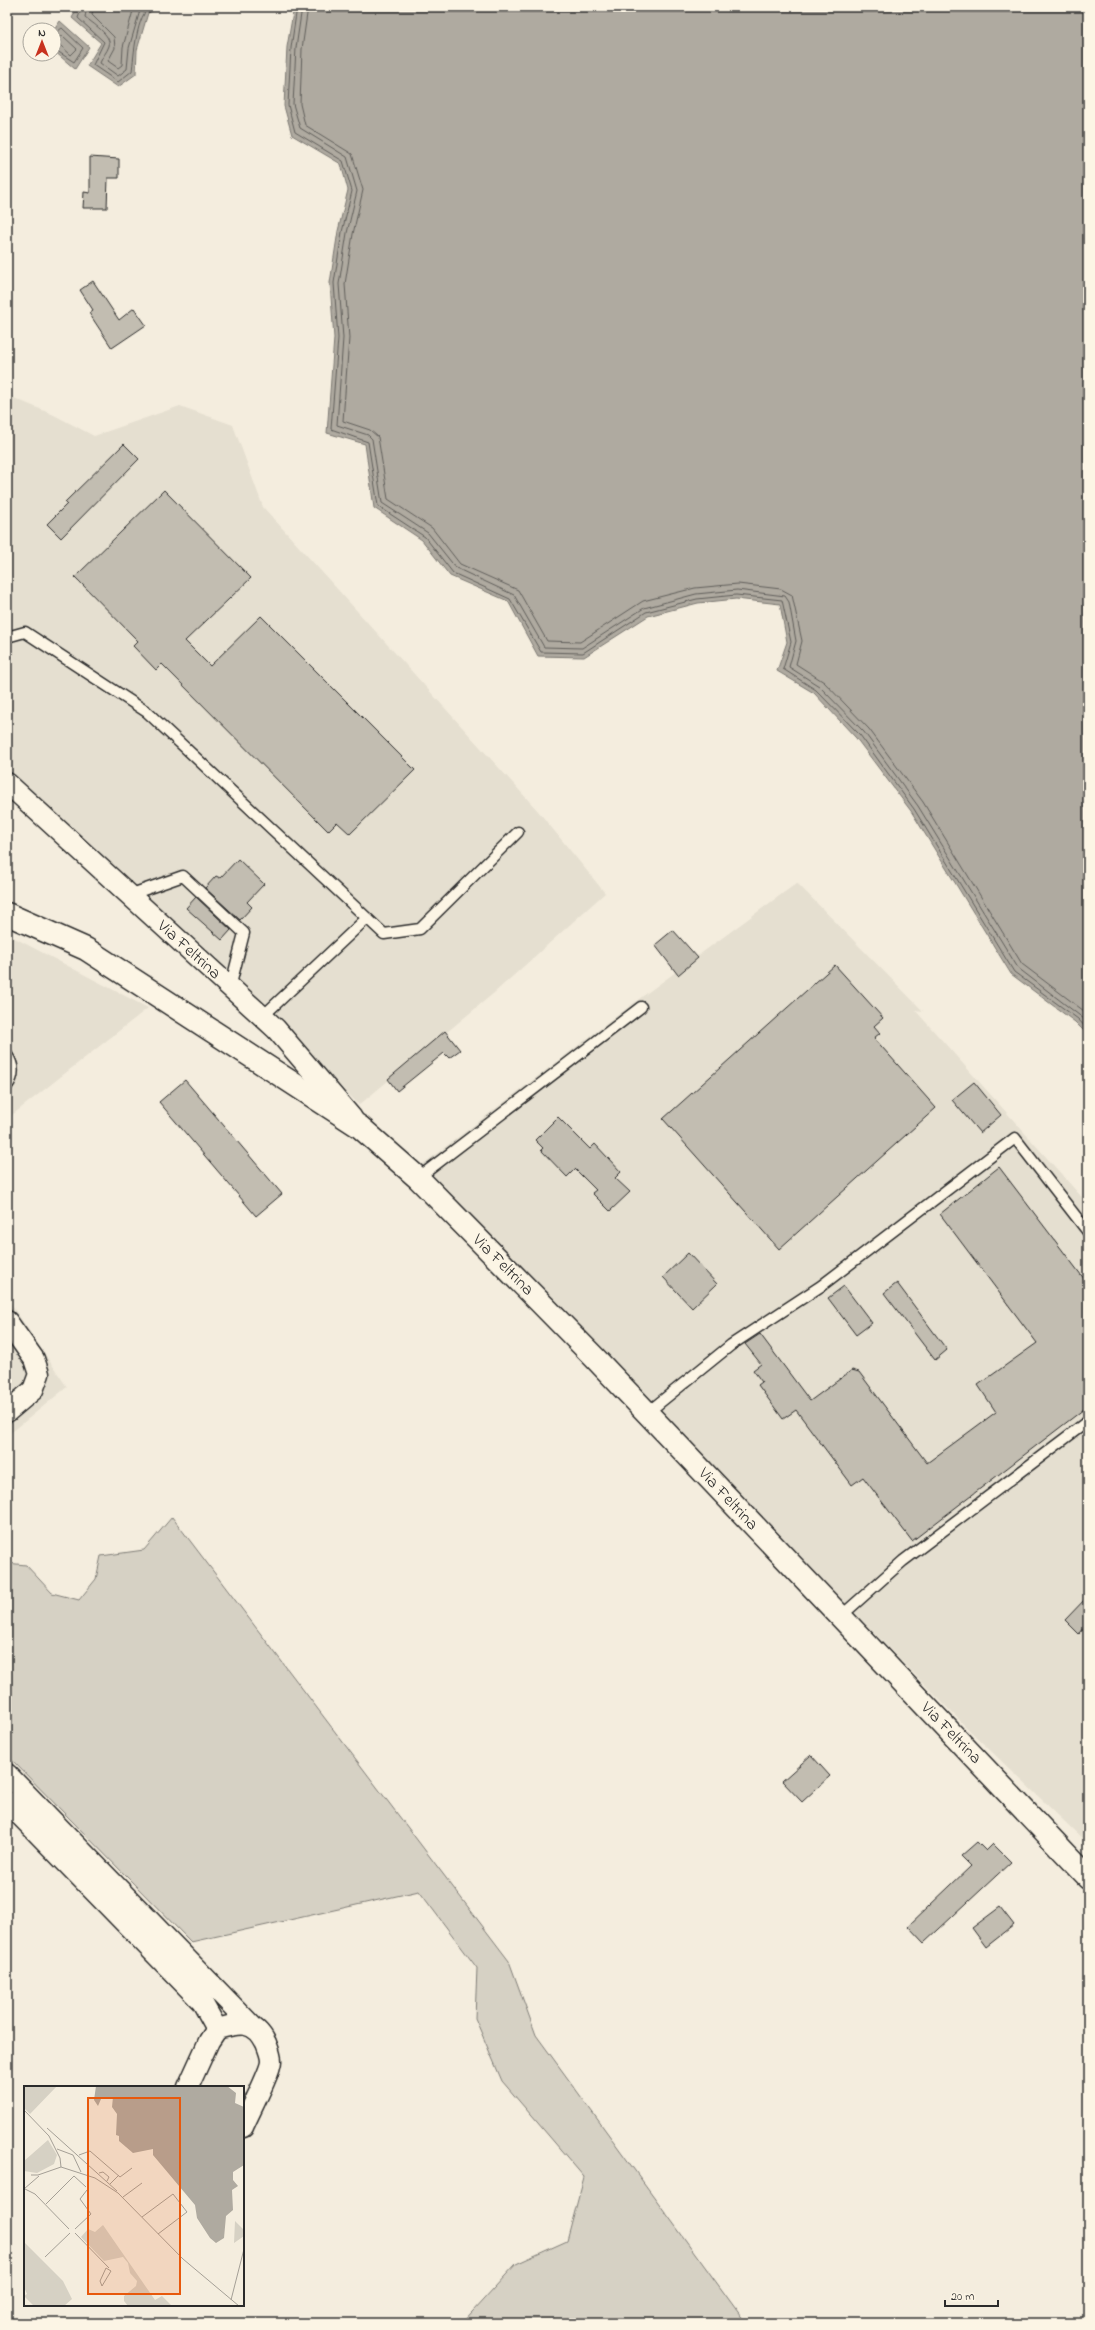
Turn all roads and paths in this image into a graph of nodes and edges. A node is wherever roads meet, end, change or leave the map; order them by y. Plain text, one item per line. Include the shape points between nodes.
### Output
1 (7, 637) edge
2 (7, 782) edge
3 (518, 832) dead end
4 (128, 895) junction
5 (7, 914) edge
6 (367, 918) junction
7 (230, 988) junction
8 (642, 1007) dead end
9 (262, 1017) junction
10 (7, 1055) edge
11 (7, 1086) edge
12 (360, 1127) junction
13 (418, 1178) junction
14 (1088, 1232) edge
15 (7, 1320) edge
16 (7, 1412) edge
17 (647, 1413) junction
18 (1088, 1421) edge
19 (840, 1617) junction
20 (7, 1774) edge
21 (7, 1802) edge
22 (1088, 1877) edge
23 (253, 2027) junction
24 (217, 2029) junction
25 (188, 2086) edge
26 (244, 2125) edge

1 - 6 lane via 25,632 147,712
2 - 4 street, Via Feltrina
3 - 6 lane via 420,929 384,934
4 - 7 street, Via Feltrina
4 - 7 lane via 183,876 244,934
5 - 12 main road, Via Feltrina via 86,949
6 - 9 lane
7 - 9 street, Via Feltrina
8 - 13 lane
9 - 12 street, Via Feltrina via 276,1029
10 - 11 lane via 13,1070
12 - 13 main road, Via Feltrina
13 - 17 main road, Via Feltrina
14 - 17 lane via 1015,1138 821,1286 731,1345
15 - 16 street via 34,1359 39,1374 33,1390
17 - 19 main road, Via Feltrina
18 - 19 lane via 923,1545 871,1587
19 - 22 main road, Via Feltrina
20 - 23 street
21 - 24 street via 202,2002
23 - 24 street via 238,2024
23 - 26 street via 261,2032 268,2046 271,2062
24 - 25 street

